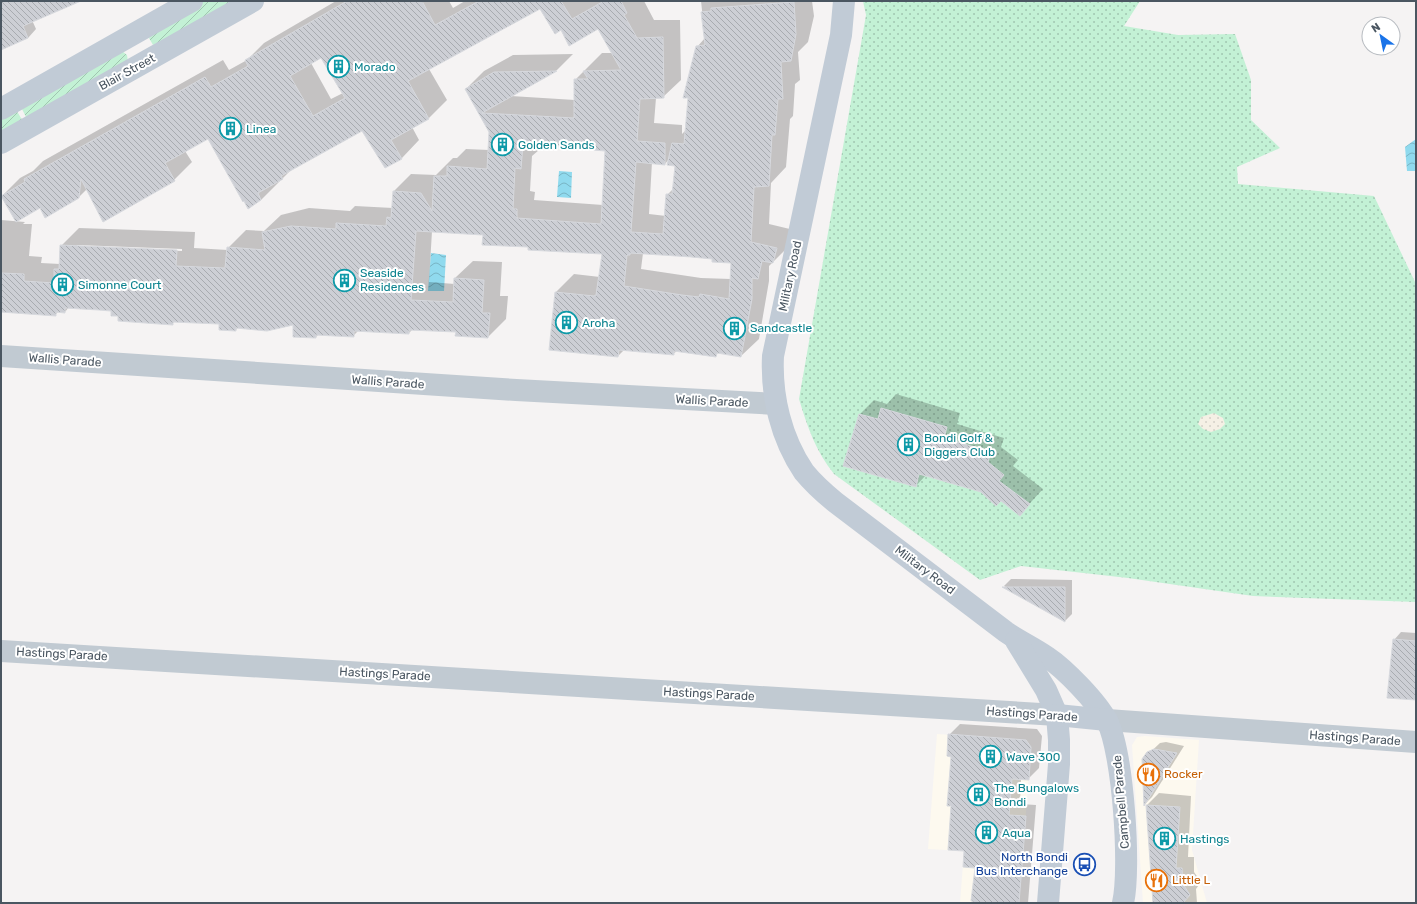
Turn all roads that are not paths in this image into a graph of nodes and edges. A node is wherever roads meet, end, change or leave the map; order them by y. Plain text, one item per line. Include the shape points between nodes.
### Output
1 (192, 1) edge
2 (253, 1) edge
3 (844, 1) edge
4 (132, 35) junction
5 (146, 61) junction
6 (1, 108) edge
7 (1, 143) edge
8 (1, 356) edge
9 (776, 404) junction
10 (1014, 638) junction
11 (1, 651) edge
12 (1057, 715) junction
13 (1107, 720) junction
14 (1416, 742) edge
15 (1048, 903) edge
16 (1123, 903) edge

1 - 4 street
2 - 5 street, Blair Street
3 - 9 street, Military Road via 841,35 773,356
4 - 5 street
4 - 6 street
5 - 7 street, Blair Street
8 - 9 street, Wallis Parade via 516,390
9 - 10 street, Military Road via 780,422 796,457 818,487
10 - 12 street via 1046,690
10 - 13 street, Campbell Parade via 1047,657 1069,675
11 - 12 street, Hastings Parade
12 - 13 street, Hastings Parade
12 - 15 street via 1059,764
13 - 14 street, Hastings Parade
13 - 16 street, Campbell Parade via 1115,742 1119,768 1126,869

